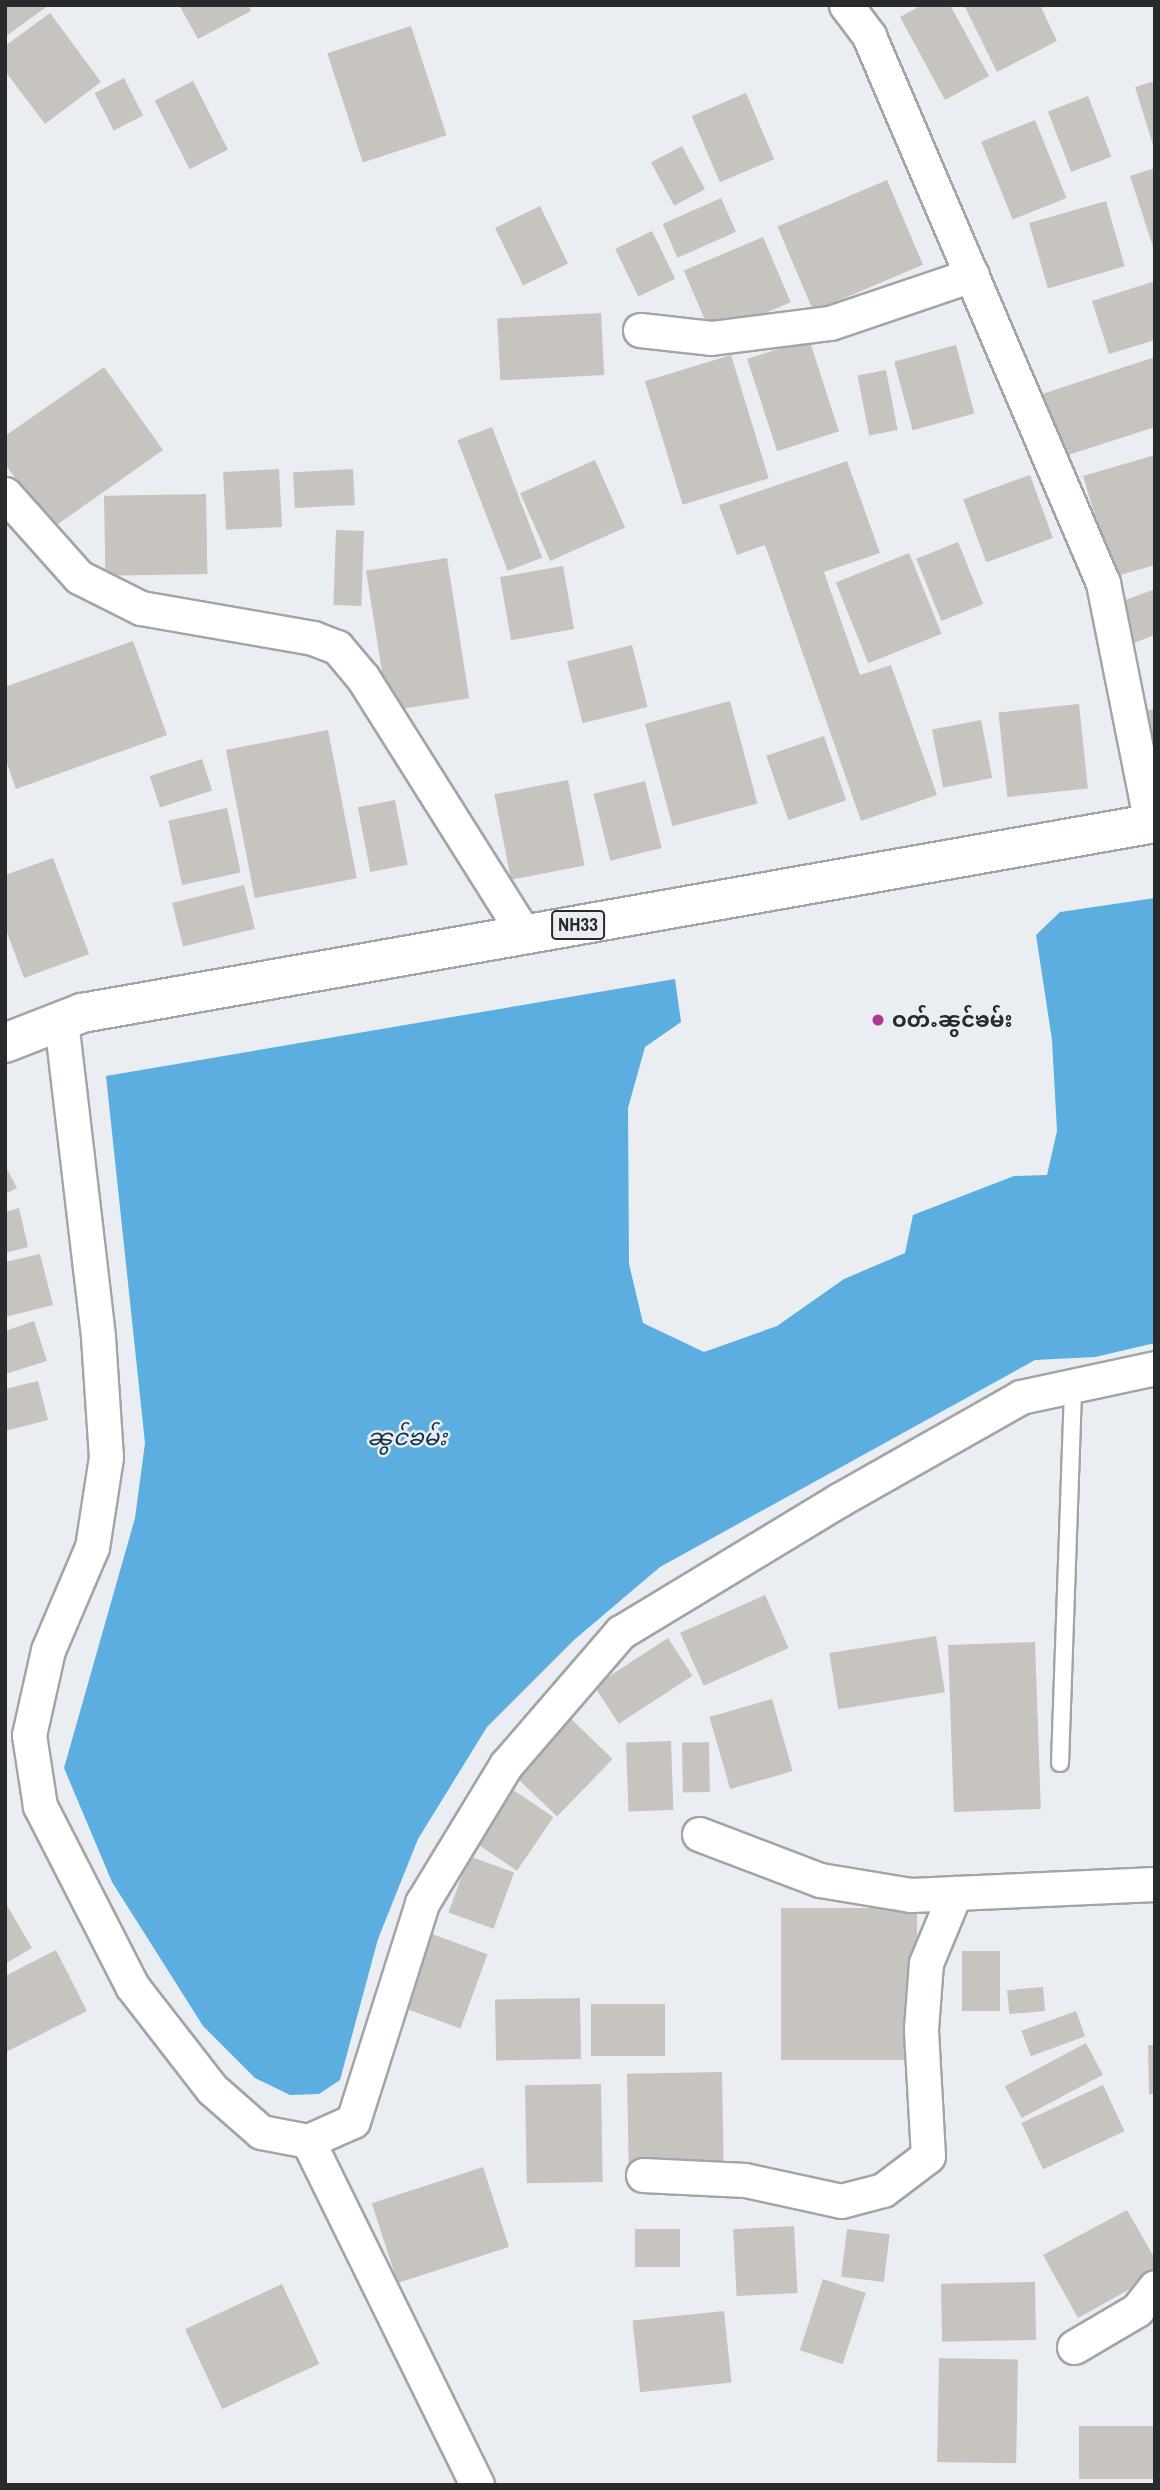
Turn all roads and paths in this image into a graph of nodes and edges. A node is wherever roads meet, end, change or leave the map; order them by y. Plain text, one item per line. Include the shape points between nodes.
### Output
1 (846, 5) edge
2 (972, 275) junction
3 (640, 330) dead end
4 (5, 494) edge
5 (1153, 823) edge
6 (525, 935) junction
7 (61, 1021) junction
8 (5, 1043) edge
9 (1155, 1368) edge
10 (1073, 1382) junction
11 (1060, 1763) dead end
12 (699, 1834) dead end
13 (1155, 1884) edge
14 (955, 1893) junction
15 (308, 2141) junction
16 (643, 2175) dead end
17 (1155, 2287) edge
18 (1074, 2347) dead end
19 (477, 2485) edge

1 - 2 street via 869,36
2 - 3 street via 830,323 711,338
2 - 5 street via 1102,583
4 - 6 street via 79,577 141,608 313,638 337,647 363,678
5 - 6 highway, NH33
6 - 7 highway, NH33 via 82,1013
7 - 8 highway, NH33
7 - 15 street via 98,1337 106,1457 92,1547 48,1650 29,1735 40,1806 132,1986 212,2090 261,2132
9 - 10 street
10 - 11 lane
10 - 15 street via 1010,1404 621,1632 506,1765 422,1903 353,2121
12 - 14 street via 820,1880 911,1895
13 - 14 street
14 - 16 street via 926,1963 921,2029 928,2156 883,2190 841,2201 745,2180
15 - 19 street
17 - 18 street via 1137,2310

